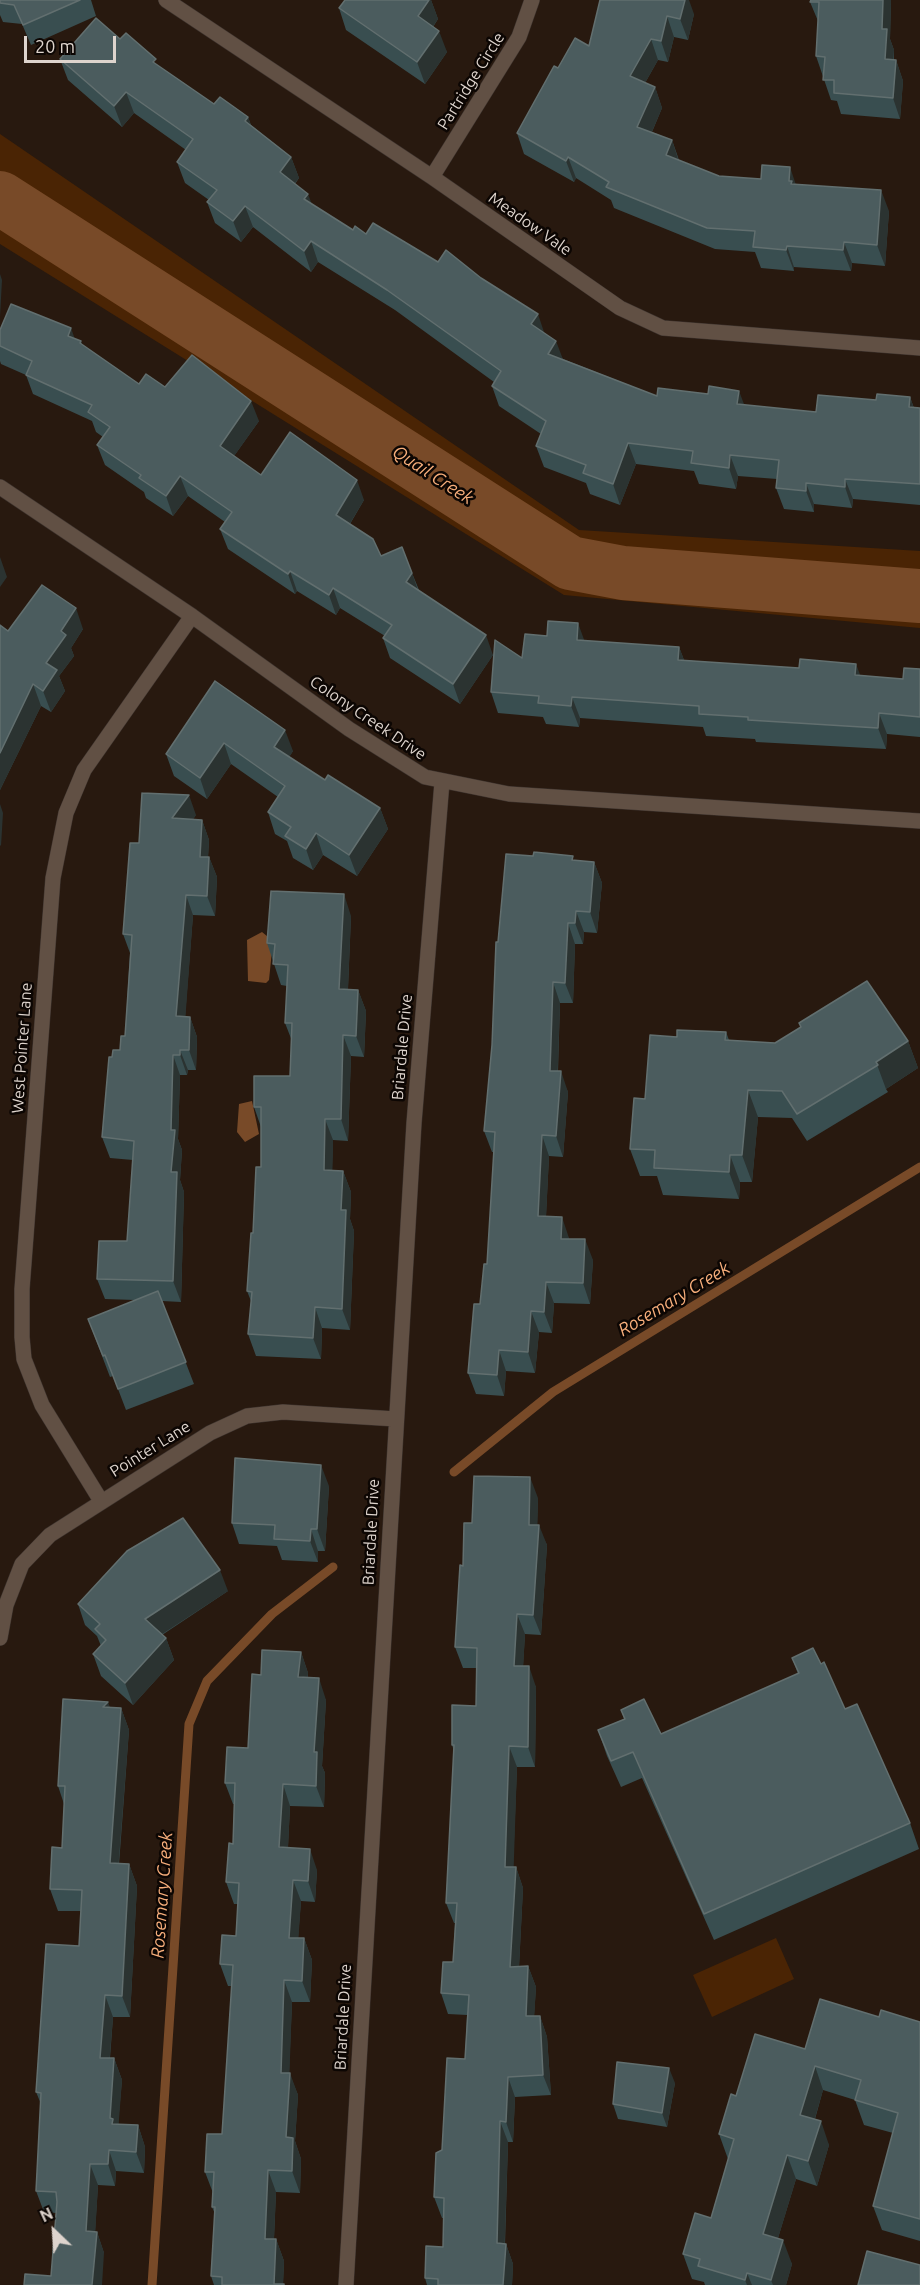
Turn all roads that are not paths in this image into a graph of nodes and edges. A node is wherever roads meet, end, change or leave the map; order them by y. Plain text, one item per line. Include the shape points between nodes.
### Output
1 (166, 0) edge
2 (532, 0) edge
3 (432, 177) junction
4 (920, 348) edge
5 (0, 487) edge
6 (192, 616) junction
7 (442, 782) junction
8 (920, 821) edge
9 (396, 1419) junction
10 (101, 1501) junction
11 (0, 1638) edge
12 (346, 2285) edge

1 - 3 street, Meadow Vale
2 - 3 street, Partridge Circle via 519,37
3 - 4 street, Meadow Vale via 620,308 663,328
5 - 6 street, Colony Creek Drive
6 - 7 street, Colony Creek Drive via 349,729 410,769
6 - 10 street, West Pointer Lane via 84,770 66,813 53,878 22,1289 22,1337 24,1359 42,1405
7 - 8 street, Colony Creek Drive via 509,794
7 - 9 street, Briardale Drive via 414,1123
9 - 10 street, Pointer Lane via 283,1412 247,1416 210,1433
9 - 12 street, Briardale Drive
10 - 11 street, Pointer Lane via 50,1535 22,1564 6,1605

